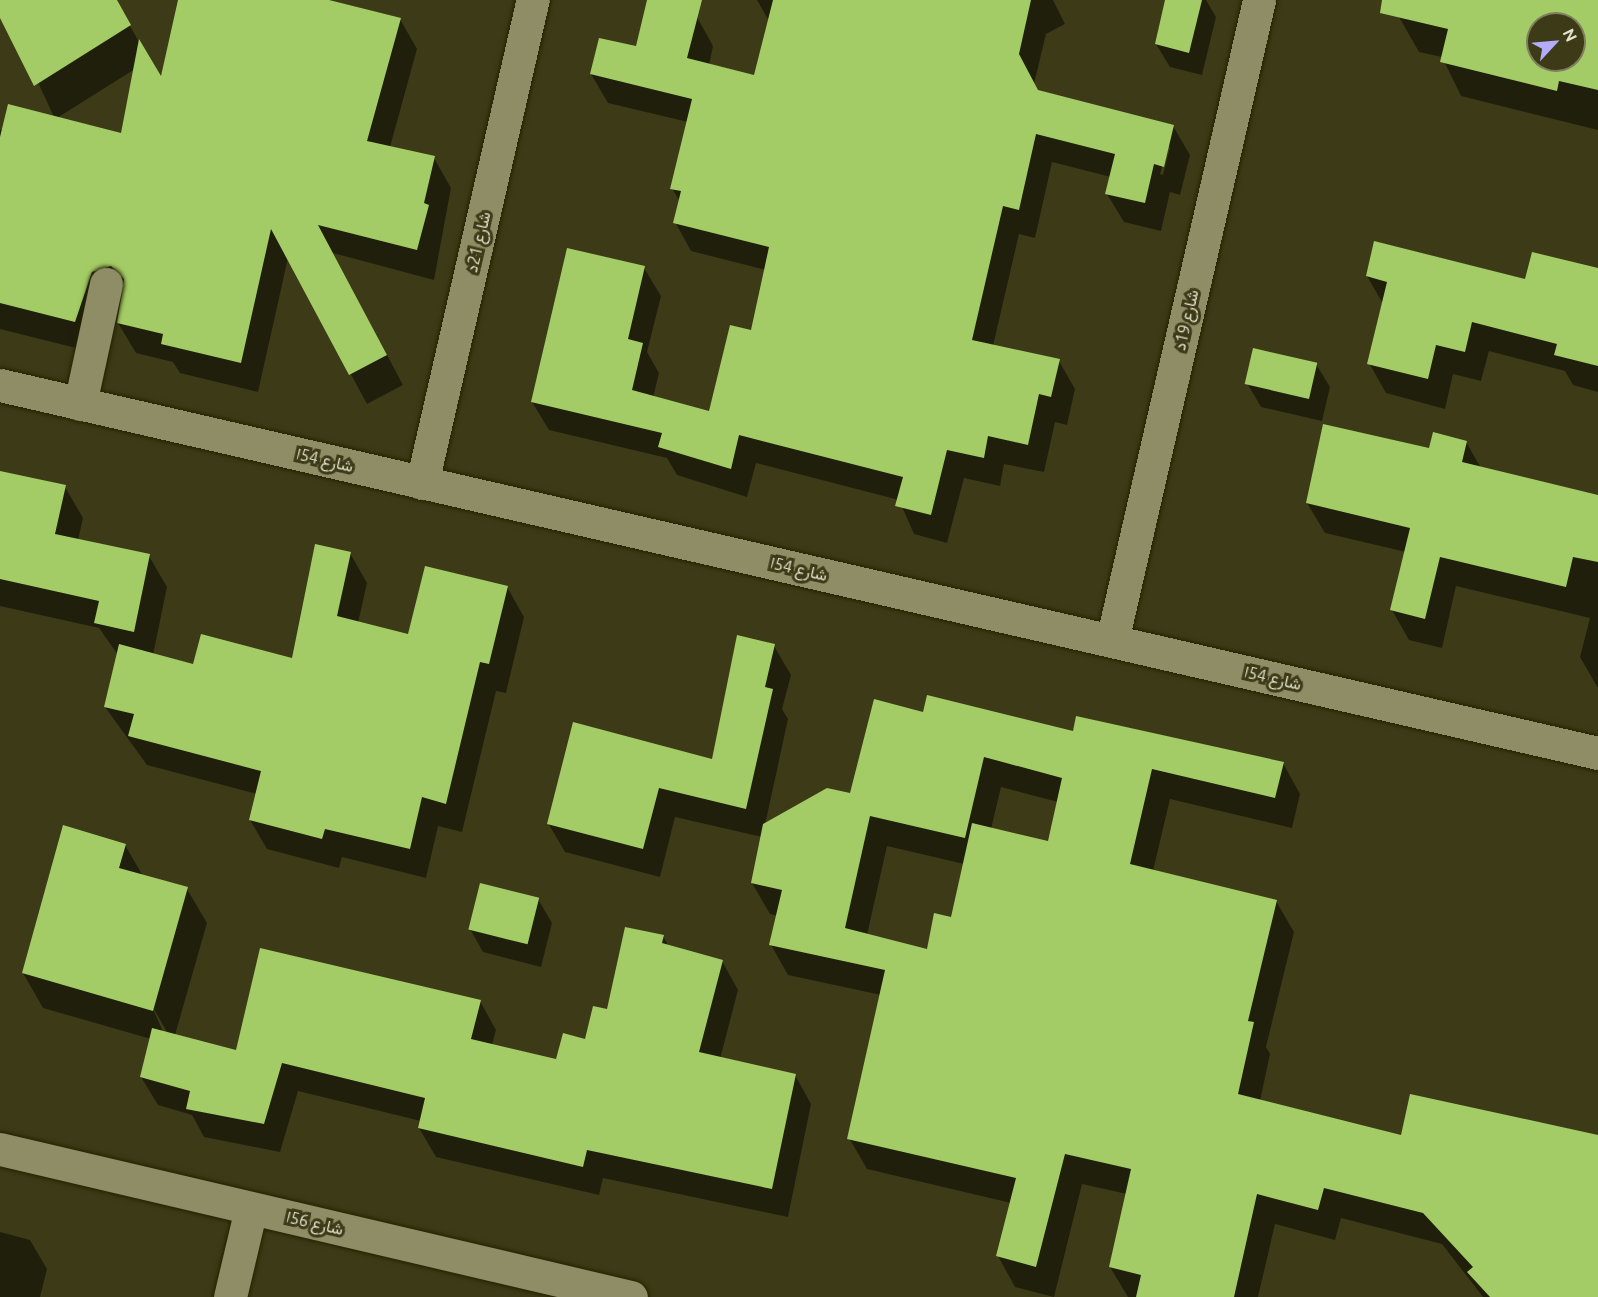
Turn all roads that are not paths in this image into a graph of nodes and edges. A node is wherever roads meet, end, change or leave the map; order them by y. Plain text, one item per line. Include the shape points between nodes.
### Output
1 (533, 0) edge
2 (1259, 0) edge
3 (106, 284) dead end
4 (0, 385) edge
5 (80, 404) junction
6 (422, 483) junction
7 (1112, 641) junction
8 (1598, 753) edge
9 (0, 1149) edge
10 (251, 1208) junction
11 (230, 1297) edge
12 (631, 1297) edge

1 - 6 street, شارع 21د
2 - 7 street, شارع 19د
3 - 5 street
4 - 5 street, شارع 54ا
5 - 6 street, شارع 54ا
6 - 7 street, شارع 54ا
7 - 8 street, شارع 54ا
9 - 10 street, شارع 56ا
10 - 11 street
10 - 12 street, شارع 56ا

